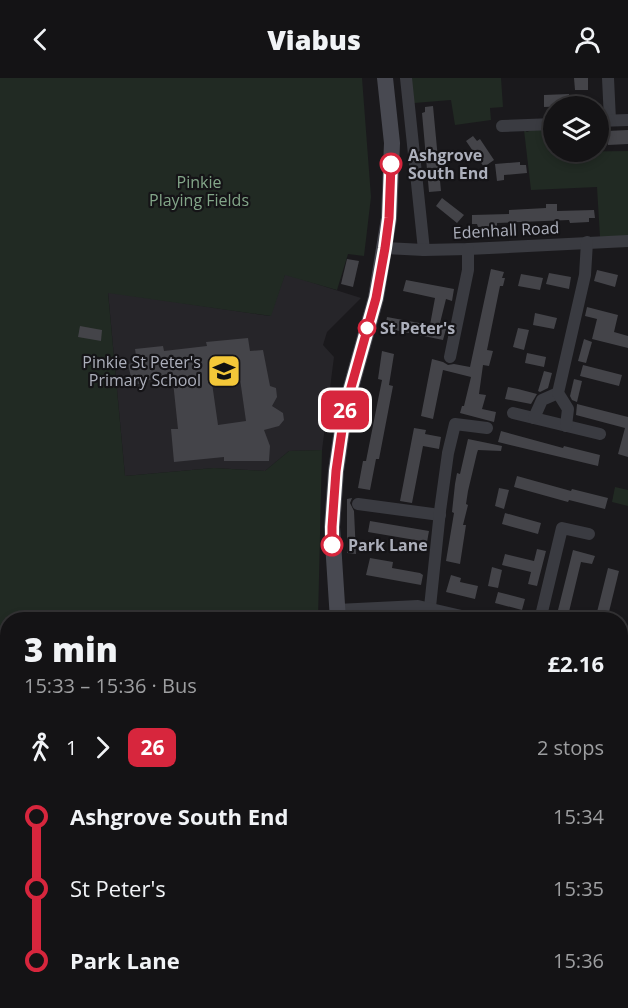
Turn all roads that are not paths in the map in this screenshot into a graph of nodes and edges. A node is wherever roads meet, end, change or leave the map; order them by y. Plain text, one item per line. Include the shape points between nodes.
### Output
1 (385, 78) edge
2 (406, 78) edge
3 (608, 78) edge
4 (606, 96) edge
5 (628, 120) edge
6 (609, 121) edge
7 (543, 124) edge
8 (502, 126) dead end
9 (628, 241) edge
10 (586, 242) junction
11 (385, 248) junction
12 (468, 249) junction
13 (424, 250) junction
14 (450, 357) dead end
15 (558, 393) junction
16 (513, 413) dead end
17 (534, 418) junction
18 (566, 426) junction
19 (487, 429) dead end
20 (600, 434) dead end
21 (358, 504) dead end
22 (440, 515) junction
23 (589, 534) dead end
24 (430, 608) junction
25 (338, 612) edge
26 (406, 612) edge
27 (446, 612) edge
28 (542, 612) edge

1 - 11 main road via 392,143
2 - 13 street
3 - 4 street
5 - 6 street
7 - 8 street
9 - 10 street, Edenhall Road
10 - 12 street, Edenhall Road
10 - 15 street via 585,275
11 - 13 street, Edenhall Road
11 - 25 main road via 376,298 345,409 336,471 332,527
12 - 13 street, Edenhall Road
12 - 14 street via 468,270
15 - 17 street via 542,400
15 - 18 street via 568,409
16 - 17 street
17 - 18 street
18 - 20 street
19 - 22 street via 454,424
21 - 22 street
22 - 24 street
23 - 28 street via 561,528
24 - 26 street
24 - 27 street

